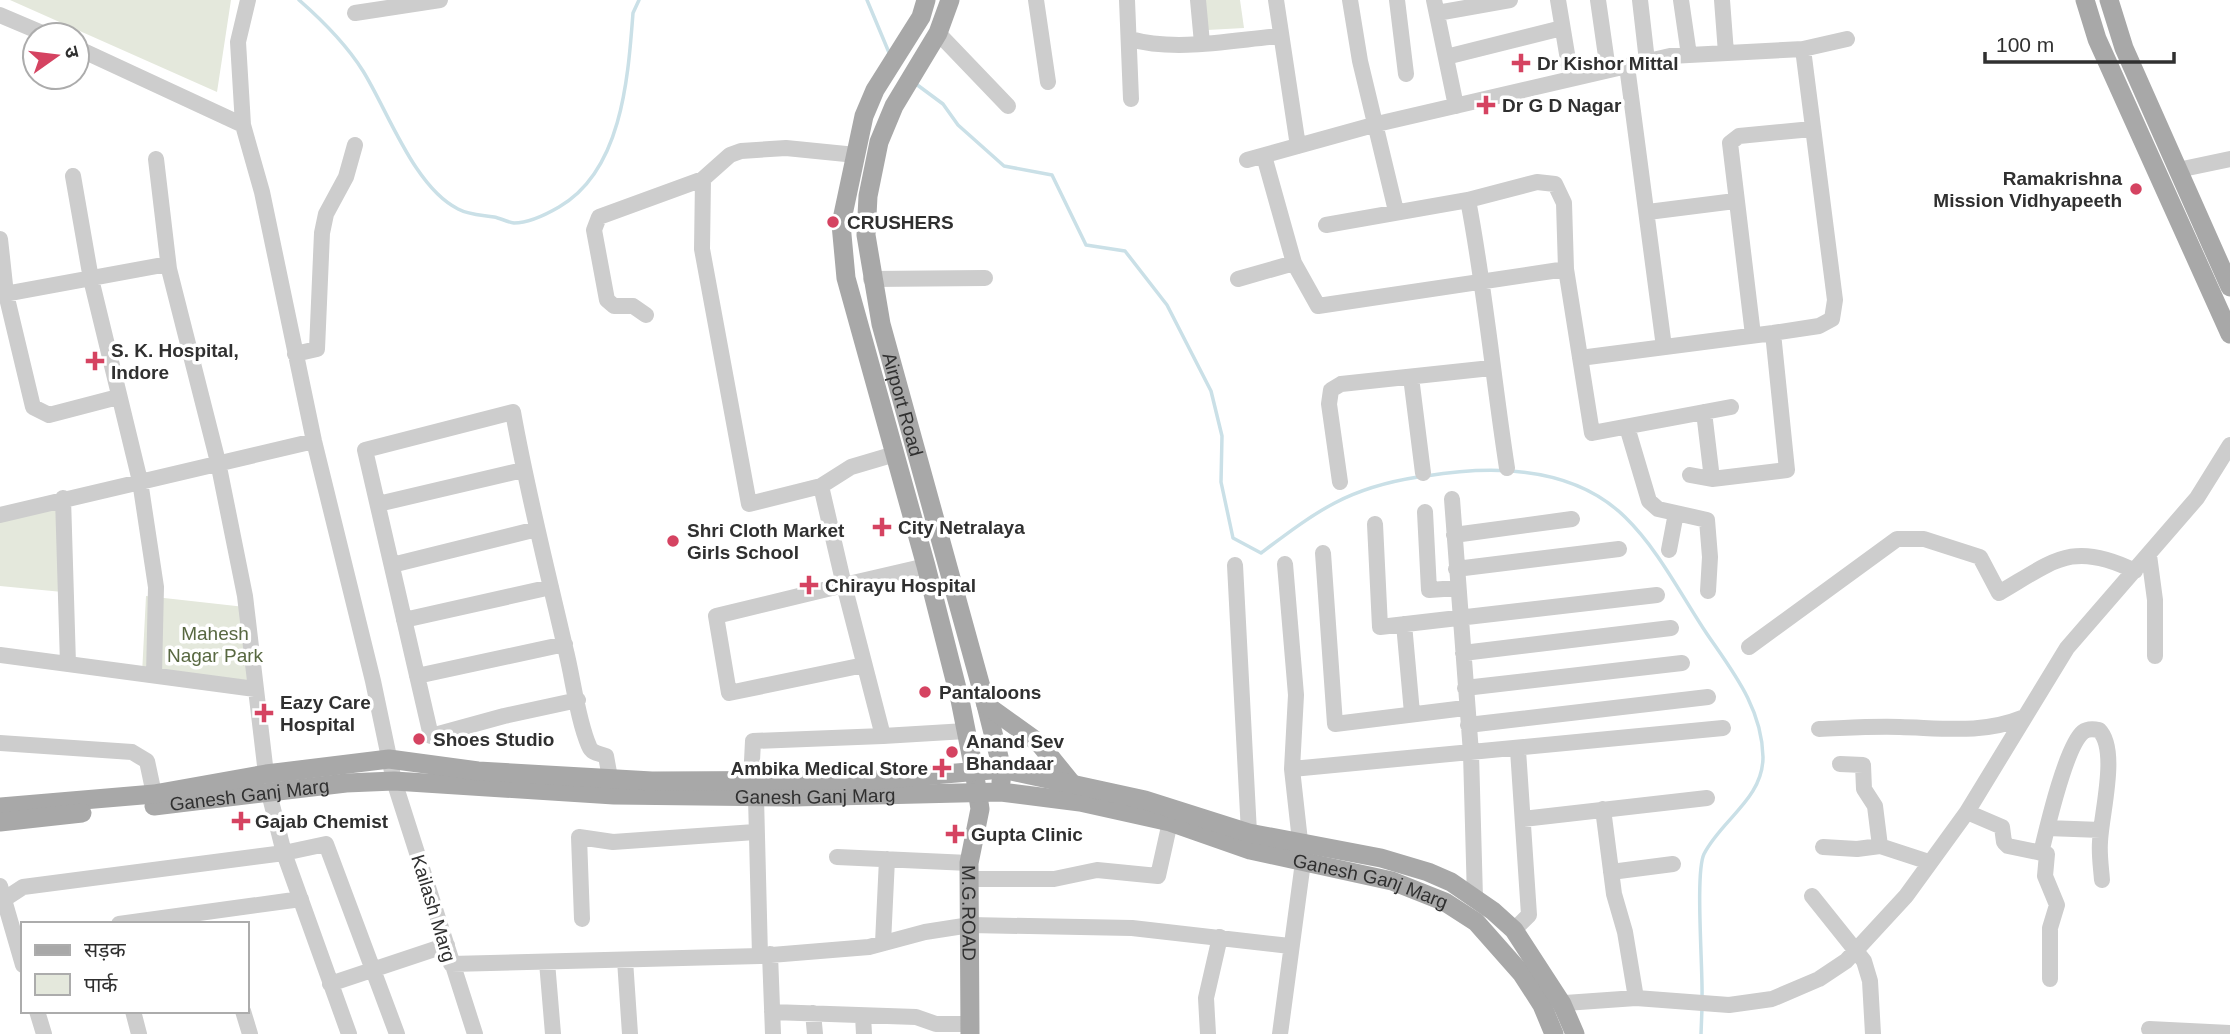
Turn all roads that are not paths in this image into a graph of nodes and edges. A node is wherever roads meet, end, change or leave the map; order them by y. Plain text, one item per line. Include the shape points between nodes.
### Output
1 (248, 0) edge
2 (440, 0) edge
3 (950, 0) edge
4 (1036, 0) edge
5 (1127, 0) edge
6 (1198, 0) edge
7 (1276, 0) edge
8 (1350, 0) edge
9 (1397, 0) edge
10 (1510, 0) edge
11 (1558, 0) edge
12 (1598, 0) edge
13 (1640, 0) edge
14 (1681, 0) edge
15 (1722, 0) edge
16 (2085, 0) edge
17 (2109, 0) edge
18 (1436, 7) edge
19 (924, 9) edge
20 (355, 13) dead end
21 (0, 15) edge
22 (21, 24) edge
23 (1562, 28) junction
24 (937, 34) junction
25 (1279, 36) junction
26 (1130, 39) junction
27 (1847, 39) dead end
28 (1202, 43) junction
29 (1803, 49) junction
30 (1726, 53) junction
31 (91, 54) edge
32 (1689, 55) junction
33 (1446, 57) junction
34 (1647, 61) junction
35 (1627, 66) junction
36 (1608, 70) junction
37 (1406, 74) dead end
38 (1570, 78) junction
39 (1048, 82) dead end
40 (1131, 99) dead end
41 (1008, 106) dead end
42 (1455, 106) junction
43 (1377, 124) junction
44 (243, 125) junction
45 (1812, 129) junction
46 (355, 145) dead end
47 (1298, 146) junction
48 (856, 155) junction
49 (1264, 156) junction
50 (156, 159) dead end
51 (2230, 159) edge
52 (1247, 160) dead end
53 (2178, 170) junction
54 (73, 176) dead end
55 (703, 179) junction
56 (1468, 200) junction
57 (1735, 201) junction
58 (1396, 211) junction
59 (1648, 212) junction
60 (1326, 225) dead end
61 (0, 239) edge
62 (1294, 263) junction
63 (168, 264) junction
64 (1566, 269) junction
65 (985, 278) dead end
66 (91, 279) junction
67 (872, 279) junction
68 (1237, 279) dead end
69 (1483, 281) junction
70 (2230, 288) edge
71 (3, 295) edge
72 (646, 315) dead end
73 (1773, 333) junction
74 (2230, 334) edge
75 (1753, 335) junction
76 (1664, 347) junction
77 (295, 354) junction
78 (1580, 358) junction
79 (1492, 368) junction
80 (1411, 376) junction
81 (118, 397) junction
82 (1731, 407) dead end
83 (1704, 412) junction
84 (1627, 427) junction
85 (314, 441) junction
86 (2230, 445) edge
87 (895, 454) junction
88 (218, 462) junction
89 (1507, 468) dead end
90 (523, 470) junction
91 (1423, 472) dead end
92 (1690, 475) dead end
93 (1712, 479) junction
94 (140, 481) junction
95 (1340, 482) dead end
96 (821, 486) junction
97 (63, 499) junction
98 (1452, 499) dead end
99 (377, 504) junction
100 (1425, 512) dead end
101 (1676, 513) junction
102 (0, 515) edge
103 (1572, 519) dead end
104 (1375, 524) dead end
105 (537, 528) junction
106 (1454, 535) junction
107 (1619, 549) dead end
108 (1669, 550) dead end
109 (1323, 553) dead end
110 (2149, 555) junction
111 (1285, 564) dead end
112 (391, 565) junction
113 (1235, 565) dead end
114 (926, 566) junction
115 (1456, 569) junction
116 (2135, 571) junction
117 (844, 585) junction
118 (551, 587) junction
119 (1458, 589) junction
120 (1708, 591) dead end
121 (1657, 595) dead end
122 (404, 620) junction
123 (1461, 620) junction
124 (1404, 624) junction
125 (1671, 628) dead end
126 (565, 644) junction
127 (1749, 647) dead end
128 (1463, 653) junction
129 (0, 655) edge
130 (2155, 656) dead end
131 (1682, 663) dead end
132 (68, 664) junction
133 (864, 665) junction
134 (154, 675) junction
135 (417, 676) junction
136 (1465, 688) junction
137 (255, 689) junction
138 (1708, 697) dead end
139 (578, 700) junction
140 (986, 705) junction
141 (1412, 713) junction
142 (1467, 716) junction
143 (2022, 718) junction
144 (1723, 728) dead end
145 (1819, 729) dead end
146 (966, 731) junction
147 (883, 736) junction
148 (0, 743) edge
149 (1518, 750) junction
150 (1471, 753) junction
151 (389, 759) junction
152 (1840, 764) dead end
153 (1002, 769) junction
154 (1292, 769) junction
155 (974, 770) junction
156 (610, 778) junction
157 (394, 780) junction
158 (267, 784) junction
159 (1073, 785) junction
160 (754, 789) junction
161 (1001, 792) junction
162 (154, 794) junction
163 (1707, 798) dead end
164 (978, 801) junction
165 (0, 807) edge
166 (1603, 809) junction
167 (1967, 812) junction
168 (1523, 819) junction
169 (0, 822) edge
170 (1170, 822) junction
171 (2047, 828) junction
172 (2101, 830) junction
173 (755, 832) junction
174 (1250, 833) junction
175 (1300, 841) junction
176 (1880, 846) junction
177 (1823, 847) dead end
178 (284, 853) junction
179 (2041, 853) junction
180 (837, 857) dead end
181 (887, 859) junction
182 (1303, 862) junction
183 (1929, 862) junction
184 (1673, 864) dead end
185 (969, 871) junction
186 (1611, 872) junction
187 (2102, 880) dead end
188 (1, 895) edge
189 (1812, 896) dead end
190 (1475, 898) junction
191 (301, 899) junction
192 (211, 918) edge
193 (582, 919) dead end
194 (149, 922) edge
195 (970, 925) junction
196 (1514, 930) junction
197 (18, 936) edge
198 (1220, 937) junction
199 (883, 943) junction
200 (447, 945) junction
201 (1290, 946) junction
202 (1856, 952) junction
203 (21, 953) edge
204 (765, 955) junction
205 (625, 960) junction
206 (547, 962) junction
207 (451, 964) junction
208 (374, 969) junction
209 (2050, 979) dead end
210 (330, 984) junction
211 (1636, 998) junction
212 (1562, 1004) junction
213 (1542, 1005) junction
214 (772, 1012) junction
215 (38, 1013) edge
216 (133, 1013) edge
217 (244, 1013) edge
218 (813, 1013) junction
219 (863, 1016) junction
220 (970, 1029) edge
221 (2149, 1029) dead end
222 (2230, 1033) edge
223 (44, 1034) edge
224 (139, 1034) edge
225 (250, 1034) edge
226 (349, 1034) edge
227 (397, 1034) edge
228 (475, 1034) edge
229 (553, 1034) edge
230 (630, 1034) edge
231 (773, 1034) edge
232 (815, 1034) edge
233 (864, 1034) edge
234 (1208, 1034) edge
235 (1280, 1034) edge
236 (1554, 1034) edge
237 (1575, 1034) edge
238 (1873, 1034) edge

1 - 44 street, Kailash Marg via 238,41
2 - 20 street
3 - 24 main road, Airport Road
4 - 39 street
5 - 26 street
6 - 28 street
7 - 25 street
8 - 43 street
9 - 37 street
10 - 18 street
11 - 23 street
12 - 36 street
13 - 34 street
14 - 32 street
15 - 30 street
16 - 74 main road via 2097,39
17 - 53 main road via 2124,48
18 - 33 street
19 - 48 main road, M.G.ROAD via 875,90
21 - 22 street
23 - 33 street
23 - 38 street
24 - 41 street
24 - 67 main road, Airport Road via 894,106 879,142 866,235
25 - 28 street
25 - 47 street
26 - 28 street
26 - 40 street
27 - 29 street
29 - 30 street
29 - 45 street
30 - 32 street
31 - 44 street
32 - 34 street
33 - 42 street
34 - 35 street
35 - 36 street
35 - 59 street
36 - 38 street
38 - 42 street
42 - 43 street
43 - 47 street
43 - 58 street
44 - 77 street, Kailash Marg via 262,192
45 - 57 street via 1734,138 1730,149
45 - 73 street via 1835,311 1825,324
46 - 77 street via 322,233 317,349
47 - 49 street
48 - 55 street via 786,148 741,151
48 - 87 main road, M.G.ROAD via 841,224 846,278
49 - 52 street
49 - 62 street
50 - 63 street
51 - 53 street
53 - 70 main road
54 - 66 street
55 - 72 street via 614,209 594,224 607,300 614,306 634,306
55 - 96 street via 702,249 749,504
56 - 58 street
56 - 64 street via 1537,182 1555,184 1564,204
56 - 69 street
57 - 59 street
57 - 75 street
58 - 60 street
59 - 76 street
61 - 71 street
62 - 68 street
62 - 69 street via 1318,306
63 - 66 street
63 - 88 street
64 - 69 street
64 - 78 street
65 - 67 street
66 - 71 street
66 - 81 street
67 - 140 main road, Airport Road
69 - 79 street
71 - 81 street via 33,407 48,415
73 - 75 street
73 - 93 street via 1787,470
75 - 76 street
76 - 78 street
77 - 85 street, Kailash Marg
78 - 84 street via 1592,433
79 - 80 street
79 - 89 street
80 - 91 street
80 - 95 street via 1341,384 1331,390
81 - 94 street
82 - 83 street
83 - 84 street
83 - 93 street
84 - 101 street via 1649,501 1658,509
85 - 88 street
85 - 151 street, Kailash Marg
86 - 110 street via 2197,498
87 - 96 street via 851,467
87 - 114 main road, M.G.ROAD
88 - 94 street
88 - 137 street via 245,596
90 - 99 street
90 - 99 street via 513,412 365,450
90 - 105 street
92 - 93 street
94 - 97 street
94 - 134 street via 156,587
96 - 117 street
97 - 102 street
97 - 132 street
98 - 106 street
99 - 112 street
100 - 119 street via 1429,590
101 - 108 street
101 - 120 street via 1702,517 1709,525
103 - 106 street
104 - 124 street via 1380,627
105 - 112 street
105 - 118 street
106 - 115 street
107 - 115 street
109 - 141 street via 1335,724
110 - 116 street
110 - 130 street
111 - 154 street via 1296,695
112 - 122 street
113 - 174 street
114 - 117 street
114 - 146 main road, M.G.ROAD
115 - 119 street
116 - 127 street via 2104,558 2074,555 2054,561 1999,593 1980,557 1924,539 1897,539
116 - 143 street via 2067,648
117 - 133 street
117 - 133 street via 716,616 729,693
118 - 122 street
118 - 126 street
119 - 123 street
121 - 123 street
122 - 135 street
123 - 124 street
123 - 128 street
124 - 141 street
125 - 128 street
126 - 135 street
126 - 139 street
128 - 136 street
129 - 132 street
131 - 136 street
132 - 134 street
133 - 147 street
134 - 137 street
135 - 139 street via 431,736
136 - 142 street
137 - 158 street
138 - 142 street
139 - 156 street via 589,746 594,753 606,755
140 - 153 main road, Airport Road
140 - 159 main road via 1039,743
141 - 142 street
142 - 150 street
143 - 145 street via 1997,727 1970,729
143 - 167 street
144 - 149 street
146 - 147 street
146 - 155 main road, M.G.ROAD
147 - 160 street via 753,741
148 - 162 street via 132,752 147,761
149 - 150 street
149 - 168 street
150 - 154 street
150 - 190 street
151 - 156 main road via 478,771
151 - 157 street, Kailash Marg
151 - 158 main road
152 - 176 street via 1863,765 1864,789 1875,806
153 - 155 main road
153 - 159 main road
153 - 161 main road, Airport Road
154 - 175 street
155 - 160 main road via 929,778
155 - 164 main road, M.G.ROAD
156 - 160 main road
157 - 158 main road, Ganesh Ganj Marg
157 - 160 main road, Ganesh Ganj Marg via 614,794
157 - 200 street, Kailash Marg
158 - 162 main road
158 - 169 main road, Ganesh Ganj Marg
158 - 178 street
159 - 174 main road via 1145,800
160 - 164 main road, Ganesh Ganj Marg
160 - 173 street
161 - 164 main road
161 - 170 main road, Ganesh Ganj Marg via 1080,802
162 - 165 main road
163 - 166 street
164 - 185 main road, M.G.ROAD
166 - 168 street
166 - 186 street
167 - 179 street via 2002,827 2008,846
167 - 183 street
168 - 196 street via 1529,915
170 - 182 main road, Ganesh Ganj Marg via 1250,850
170 - 185 street via 1158,876 1097,870 1054,879
171 - 172 street
171 - 172 street via 2062,775 2080,735 2091,728 2103,733 2108,751
171 - 179 street
172 - 187 street
173 - 193 street via 613,842 579,837
173 - 204 street
174 - 175 main road
175 - 190 main road via 1428,872
176 - 177 street
176 - 183 street
178 - 188 street via 23,887
178 - 191 street
178 - 208 street via 326,844
179 - 209 street via 2049,857 2045,876 2056,898 2050,928
180 - 181 street
181 - 185 street
181 - 199 street
182 - 201 street
182 - 213 main road, Ganesh Ganj Marg via 1392,881 1445,902 1485,931
183 - 202 street via 1906,896
184 - 186 street
185 - 195 main road, M.G.ROAD
186 - 211 street
188 - 197 street
189 - 202 street
190 - 196 main road
191 - 192 street
191 - 210 street
192 - 194 street
195 - 198 street via 1132,928
195 - 199 street
195 - 220 main road, M.G.ROAD
196 - 212 main road
197 - 203 street
198 - 201 street
198 - 234 street via 1206,998
199 - 204 street
200 - 207 street, Kailash Marg
200 - 208 street
201 - 235 street
202 - 211 street via 1819,979 1772,999 1729,1005
202 - 238 street via 1870,981
204 - 205 street
204 - 214 street
205 - 206 street
205 - 230 street
206 - 207 street
206 - 229 street
207 - 228 street, Kailash Marg
208 - 210 street
208 - 227 street
210 - 226 street
211 - 212 street
212 - 213 street
212 - 237 main road
213 - 236 main road, Ganesh Ganj Marg
214 - 218 street
214 - 231 street
215 - 223 street
216 - 224 street
217 - 225 street
218 - 219 street
218 - 232 street
219 - 220 street via 916,1017
219 - 233 street
221 - 222 street

